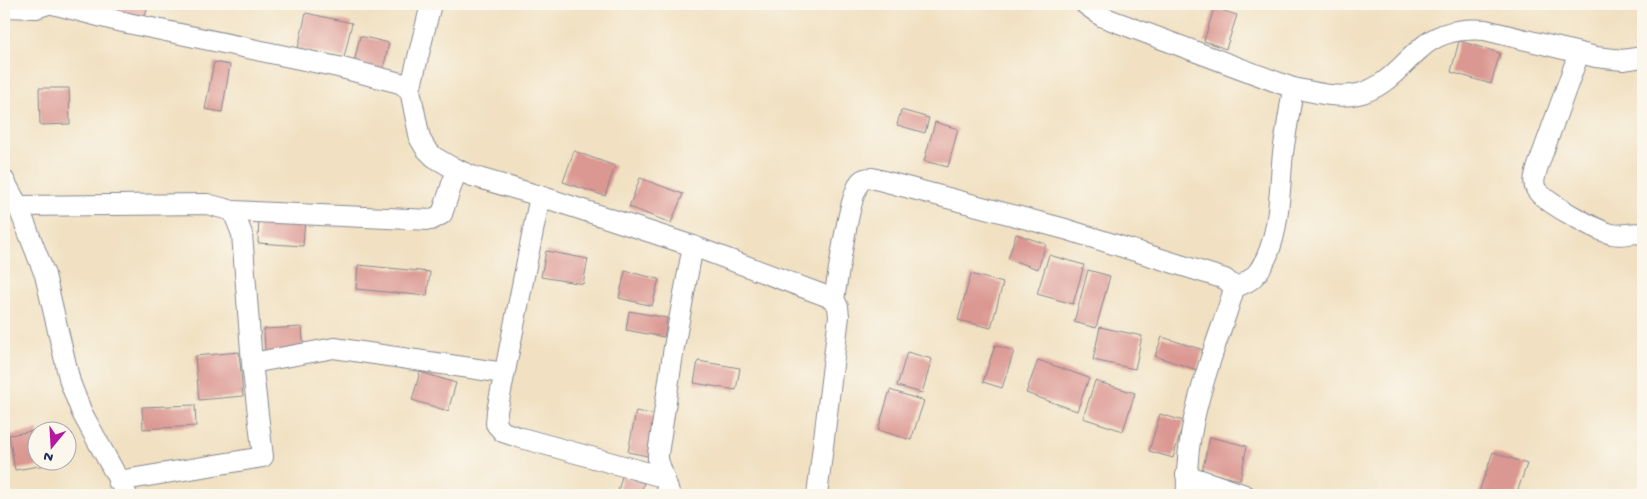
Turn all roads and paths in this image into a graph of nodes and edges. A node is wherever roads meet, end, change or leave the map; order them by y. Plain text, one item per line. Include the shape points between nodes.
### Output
1 (48, 4) edge
2 (53, 4) edge
3 (431, 4) edge
4 (1084, 4) edge
5 (4, 7) edge
6 (1578, 53) junction
7 (1643, 57) edge
8 (1293, 88) junction
9 (410, 90) junction
10 (457, 169) junction
11 (4, 180) edge
12 (540, 196) junction
13 (18, 206) junction
14 (233, 211) junction
15 (1643, 234) edge
16 (692, 246) junction
17 (1233, 288) junction
18 (834, 299) junction
19 (252, 363) junction
20 (504, 373) junction
21 (1186, 475) junction
22 (667, 486) edge
23 (122, 488) edge
24 (817, 495) edge
25 (1187, 495) edge
26 (1245, 495) edge

1 - 5 street via 36,8
2 - 9 street via 357,72 400,83
3 - 9 street
4 - 8 street via 1103,16
6 - 7 street via 1614,60
6 - 8 street via 1485,30 1468,29 1452,31 1422,47 1388,80 1370,90 1347,96
6 - 15 street via 1538,166 1535,188 1545,200 1605,232
8 - 17 street via 1272,241 1259,271 1249,282
9 - 10 street via 420,139 434,157
10 - 12 street
10 - 14 street via 442,214 431,220
11 - 13 street
12 - 16 street
12 - 20 street
13 - 14 street via 206,204
13 - 23 street via 45,275 70,382 82,413
14 - 19 street via 242,234
16 - 18 street
16 - 22 street via 658,454
17 - 18 street via 1231,283 1215,275 1065,229 866,178 858,186 850,213
17 - 21 street via 1198,398 1188,445
18 - 24 street via 839,316
19 - 20 street via 334,348
19 - 23 street via 263,457
20 - 22 street via 495,420 504,432
21 - 25 street
21 - 26 street

